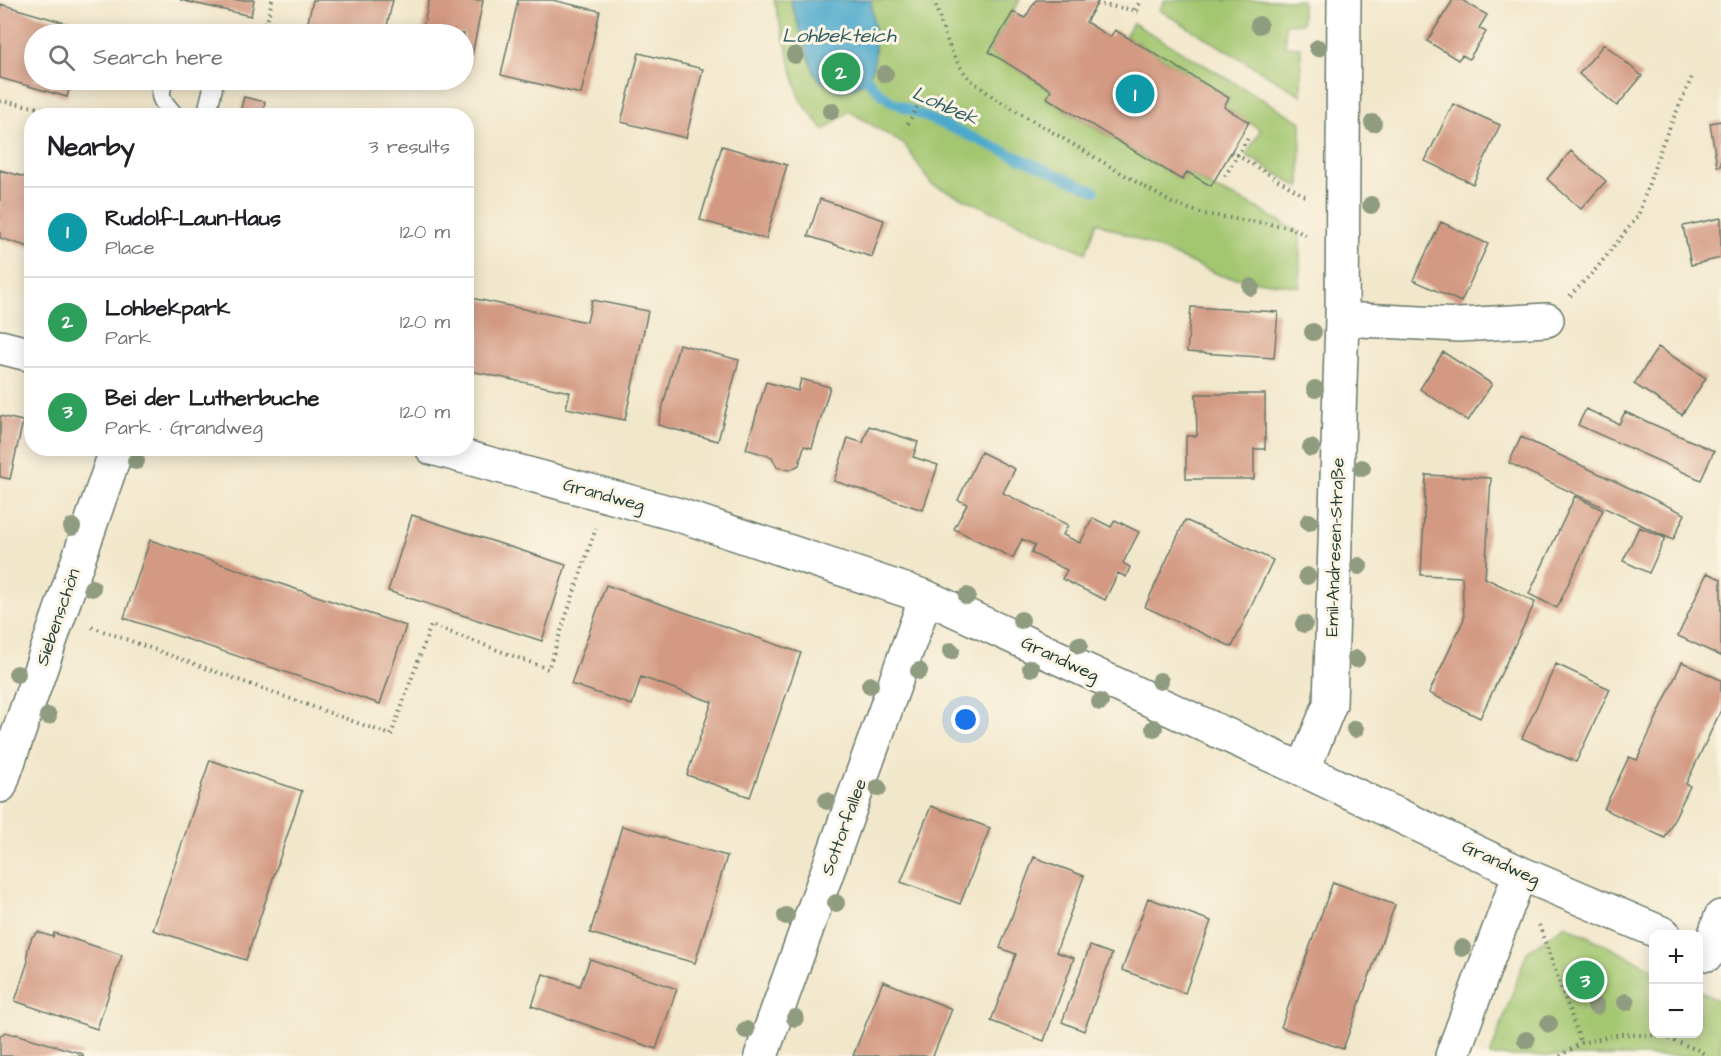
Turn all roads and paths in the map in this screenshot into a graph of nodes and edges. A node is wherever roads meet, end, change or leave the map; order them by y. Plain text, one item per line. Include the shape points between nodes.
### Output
1 (272, 0) edge
2 (934, 0) edge
3 (1141, 0) edge
4 (1344, 0) edge
5 (1096, 4) dead end
6 (261, 24) edge
7 (1693, 75) dead end
8 (160, 90) edge
9 (212, 90) edge
10 (0, 101) edge
11 (919, 102) dead end
12 (40, 108) edge
13 (168, 108) edge
14 (208, 108) edge
15 (908, 124) dead end
16 (1249, 136) dead end
17 (1231, 153) dead end
18 (1238, 155) junction
19 (1225, 176) dead end
20 (1309, 198) dead end
21 (1308, 237) dead end
22 (1342, 319) junction
23 (1547, 320) joint
24 (0, 347) edge
25 (24, 353) edge
26 (114, 456) edge
27 (461, 456) edge
28 (607, 496) junction
29 (926, 597) junction
30 (59, 615) junction
31 (1303, 770) junction
32 (0, 786) edge
33 (1520, 873) junction
34 (1721, 917) edge
35 (1655, 930) edge
36 (1709, 954) edge
37 (1581, 1043) junction
38 (761, 1056) edge
39 (1452, 1056) edge
40 (1560, 1056) edge
41 (1707, 1056) edge

1 - 6 path via 267,22
2 - 21 path via 953,53 970,78 993,97 1172,204 1203,214 1290,227
3 - 5 path via 1137,11
4 - 22 street, Emil-Andresen-Straße
7 - 23 path via 1663,142 1638,216 1596,269
8 - 13 lane
9 - 14 lane
10 - 12 path
11 - 15 path
16 - 18 path
17 - 18 path
18 - 19 path
18 - 20 path
22 - 23 street via 1459,325
22 - 31 street, Emil-Andresen-Straße via 1330,704
24 - 25 street
26 - 30 street, Siebenschön
27 - 28 street, Grandweg
28 - 29 street, Grandweg via 679,515
28 - 30 path via 548,669 431,625 391,735
29 - 31 street, Grandweg
29 - 38 street, Sottorfallee
30 - 32 street, Siebenschön
31 - 33 street, Grandweg
33 - 35 street, Grandweg
33 - 37 path
33 - 39 street
34 - 36 street
37 - 40 path
37 - 41 path via 1621,1034 1662,1036

